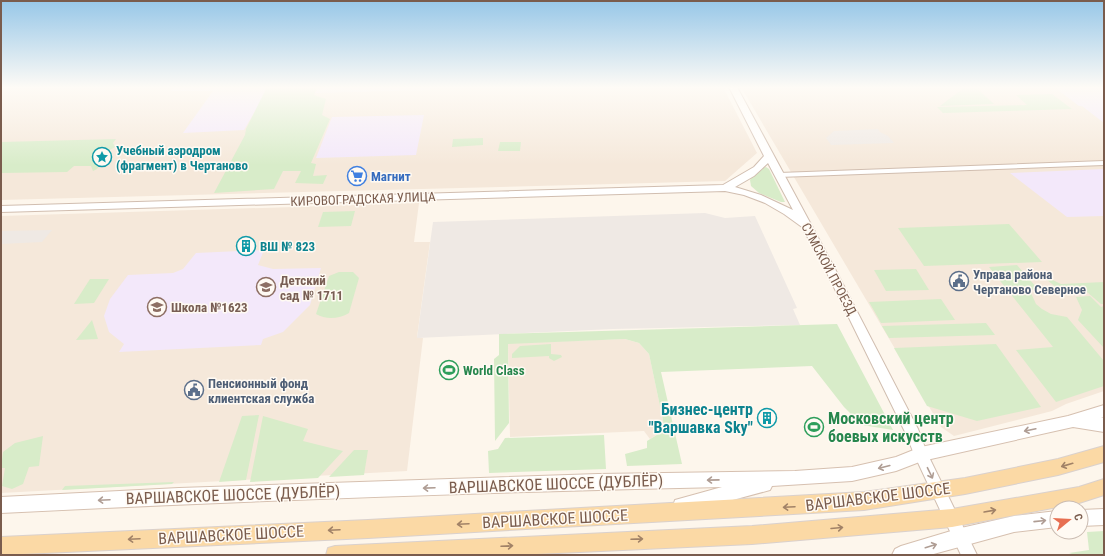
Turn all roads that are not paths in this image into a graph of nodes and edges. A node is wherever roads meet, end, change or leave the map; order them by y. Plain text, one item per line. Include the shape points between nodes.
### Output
1 (747, 113) edge
2 (769, 155) junction
3 (1104, 163) edge
4 (758, 167) junction
5 (777, 172) junction
6 (750, 174) junction
7 (725, 188) junction
8 (761, 197) junction
9 (793, 202) junction
10 (775, 204) junction
11 (1, 209) edge
12 (806, 225) junction
13 (1104, 411) edge
14 (1068, 422) junction
15 (1104, 425) edge
16 (921, 454) junction
17 (1104, 454) edge
18 (795, 478) junction
19 (1104, 487) edge
20 (939, 491) junction
21 (1, 505) edge
22 (655, 514) junction
23 (1104, 517) edge
24 (952, 518) junction
25 (1089, 518) edge
26 (1049, 521) edge
27 (961, 537) junction
28 (1, 546) edge
29 (335, 555) edge
30 (343, 555) edge
31 (901, 555) edge
32 (969, 555) edge

1 - 2 street, СУМСКОЙ ПРОЕЗД
2 - 4 street via 768,160
2 - 5 street, СУМСКОЙ ПРОЕЗД
3 - 5 street
4 - 5 street via 766,165
4 - 6 street
5 - 9 street, СУМСКОЙ ПРОЕЗД
6 - 7 street
6 - 8 street via 750,187
7 - 8 street
7 - 11 street, КИРОВОГРАДСКАЯ УЛИЦА
8 - 10 street
9 - 10 street via 788,207
9 - 12 street, СУМСКОЙ ПРОЕЗД
10 - 12 street
12 - 16 street, СУМСКОЙ ПРОЕЗД via 913,432
13 - 14 main road, ВАРШАВСКОЕ ШОССЕ (ДУБЛЁР)
14 - 15 main road
14 -> 16 main road, ВАРШАВСКОЕ ШОССЕ (ДУБЛЁР)
16 -> 18 main road, ВАРШАВСКОЕ ШОССЕ (ДУБЛЁР) via 896,464 859,472
16 -> 20 street, СУМСКОЙ ПРОЕЗД
17 -> 20 main road, ВАРШАВСКОЕ ШОССЕ via 1058,467
18 -> 21 main road, ВАРШАВСКОЕ ШОССЕ (ДУБЛЁР) via 377,489
18 - 22 main road via 735,491
24 -> 19 main road, ВАРШАВСКОЕ ШОССЕ
20 -> 22 main road, ВАРШАВСКОЕ ШОССЕ via 864,501
20 - 24 street, СУМСКОЙ ПРОЕЗД
22 -> 28 main road, ВАРШАВСКОЕ ШОССЕ
23 - 25 main road
24 - 27 street, СУМСКОЙ ПРОЕЗД
30 -> 24 main road, ВАРШАВСКОЕ ШОССЕ via 752,535
27 -> 26 main road via 1014,524
31 -> 27 main road
27 - 32 street, СУМСКОЙ ПРОЕЗД
29 - 30 main road, ВАРШАВСКОЕ ШОССЕ

